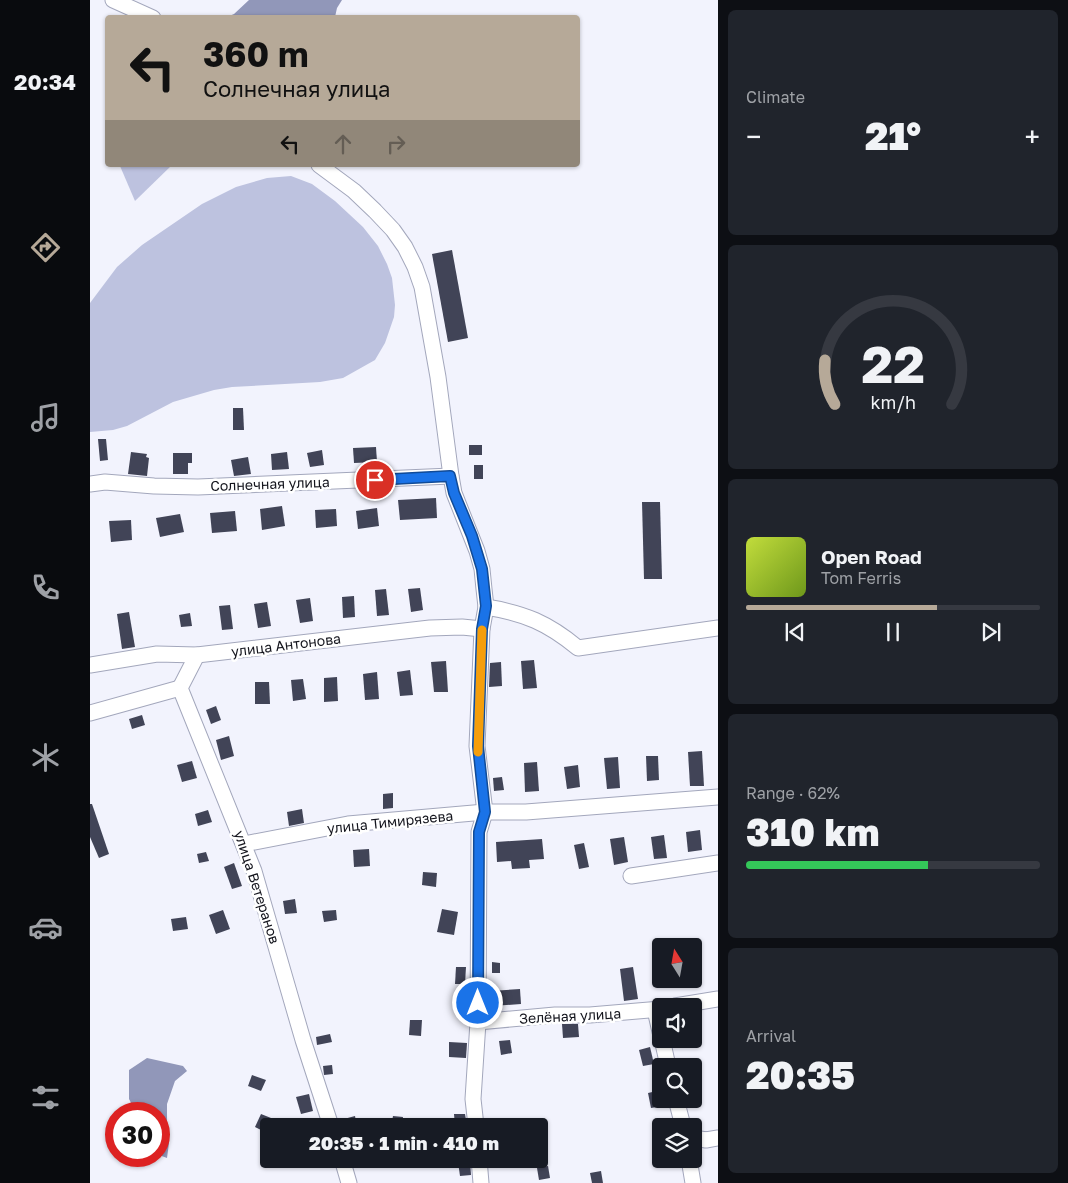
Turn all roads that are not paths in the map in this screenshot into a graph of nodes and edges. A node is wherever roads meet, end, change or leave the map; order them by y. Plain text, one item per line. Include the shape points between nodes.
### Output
1 (113, 0) edge
2 (146, 15) edge
3 (322, 167) edge
4 (450, 476) junction
5 (90, 484) edge
6 (486, 606) junction
7 (718, 628) edge
8 (482, 629) junction
9 (197, 655) junction
10 (90, 666) edge
11 (180, 688) junction
12 (90, 713) edge
13 (718, 797) edge
14 (485, 812) junction
15 (244, 844) junction
16 (718, 863) edge
17 (631, 876) dead end
18 (718, 999) edge
19 (702, 1002) edge
20 (652, 1010) edge
21 (478, 1022) junction
22 (328, 1118) edge
23 (475, 1118) edge
24 (718, 1138) edge
25 (702, 1139) edge
26 (345, 1168) edge
27 (480, 1168) edge
28 (690, 1168) edge
29 (349, 1183) edge
30 (481, 1183) edge
31 (693, 1183) edge

1 - 2 street
3 - 4 street via 375,211 406,247 416,267 438,377
4 - 5 street, Солнечная улица via 198,487
4 - 6 street via 482,569
6 - 7 street via 538,621 558,631 578,648
6 - 8 street
8 - 9 street, улица Антонова via 430,628
8 - 14 street via 478,746
9 - 10 street, улица Антонова via 157,654
9 - 11 street
11 - 12 street
11 - 15 street, улица Ветеранов
13 - 14 street, улица Тимирязева via 526,812
14 - 15 street, улица Тимирязева via 348,824
14 - 21 street via 479,832
15 - 22 street, улица Ветеранов
16 - 17 street
18 - 19 street
20 - 21 street, Зелёная улица
21 - 23 street via 473,1099
24 - 25 street
26 - 29 street
27 - 30 street
28 - 31 street

